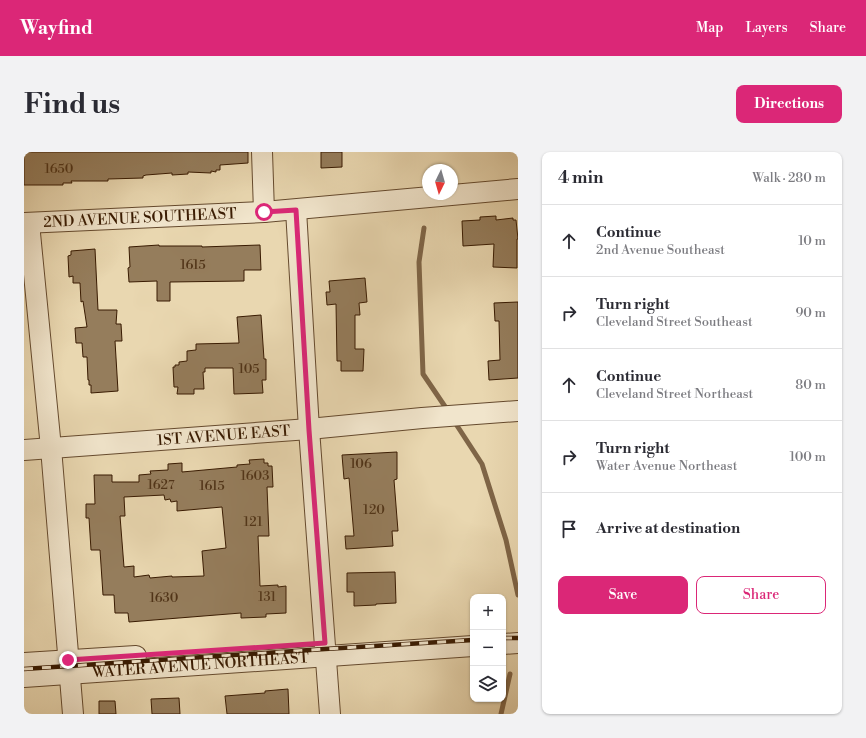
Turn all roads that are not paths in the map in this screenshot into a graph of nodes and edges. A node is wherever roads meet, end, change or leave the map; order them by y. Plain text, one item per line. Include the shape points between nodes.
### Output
1 (262, 152) edge
2 (518, 189) edge
3 (296, 210) junction
4 (264, 212) junction
5 (26, 223) edge
6 (512, 412) edge
7 (309, 430) junction
8 (51, 448) junction
9 (24, 450) edge
10 (518, 631) edge
11 (506, 632) edge
12 (470, 634) edge
13 (518, 643) edge
14 (506, 644) edge
15 (470, 646) edge
16 (325, 649) junction
17 (24, 663) edge
18 (69, 667) junction
19 (24, 677) edge
20 (73, 714) edge
21 (330, 714) edge

1 - 4 street
2 - 3 street, 2ND AVENUE SOUTHEAST
3 - 4 street, 2ND AVENUE SOUTHEAST
3 - 7 street
4 - 5 street, 2ND AVENUE SOUTHEAST
5 - 8 street
6 - 7 street, 1ST AVENUE EAST
7 - 8 street, 1ST AVENUE EAST
7 - 16 street
8 - 9 street, 1ST AVENUE EAST
8 - 18 street
10 - 11 street
12 - 16 street, WATER AVENUE NORTHEAST
13 - 14 street
15 - 16 street, WATER AVENUE NORTHEAST
16 - 18 street, WATER AVENUE NORTHEAST
16 - 21 street
17 - 18 street, WATER AVENUE NORTHEAST
18 - 19 street, WATER AVENUE NORTHEAST
18 - 20 street

